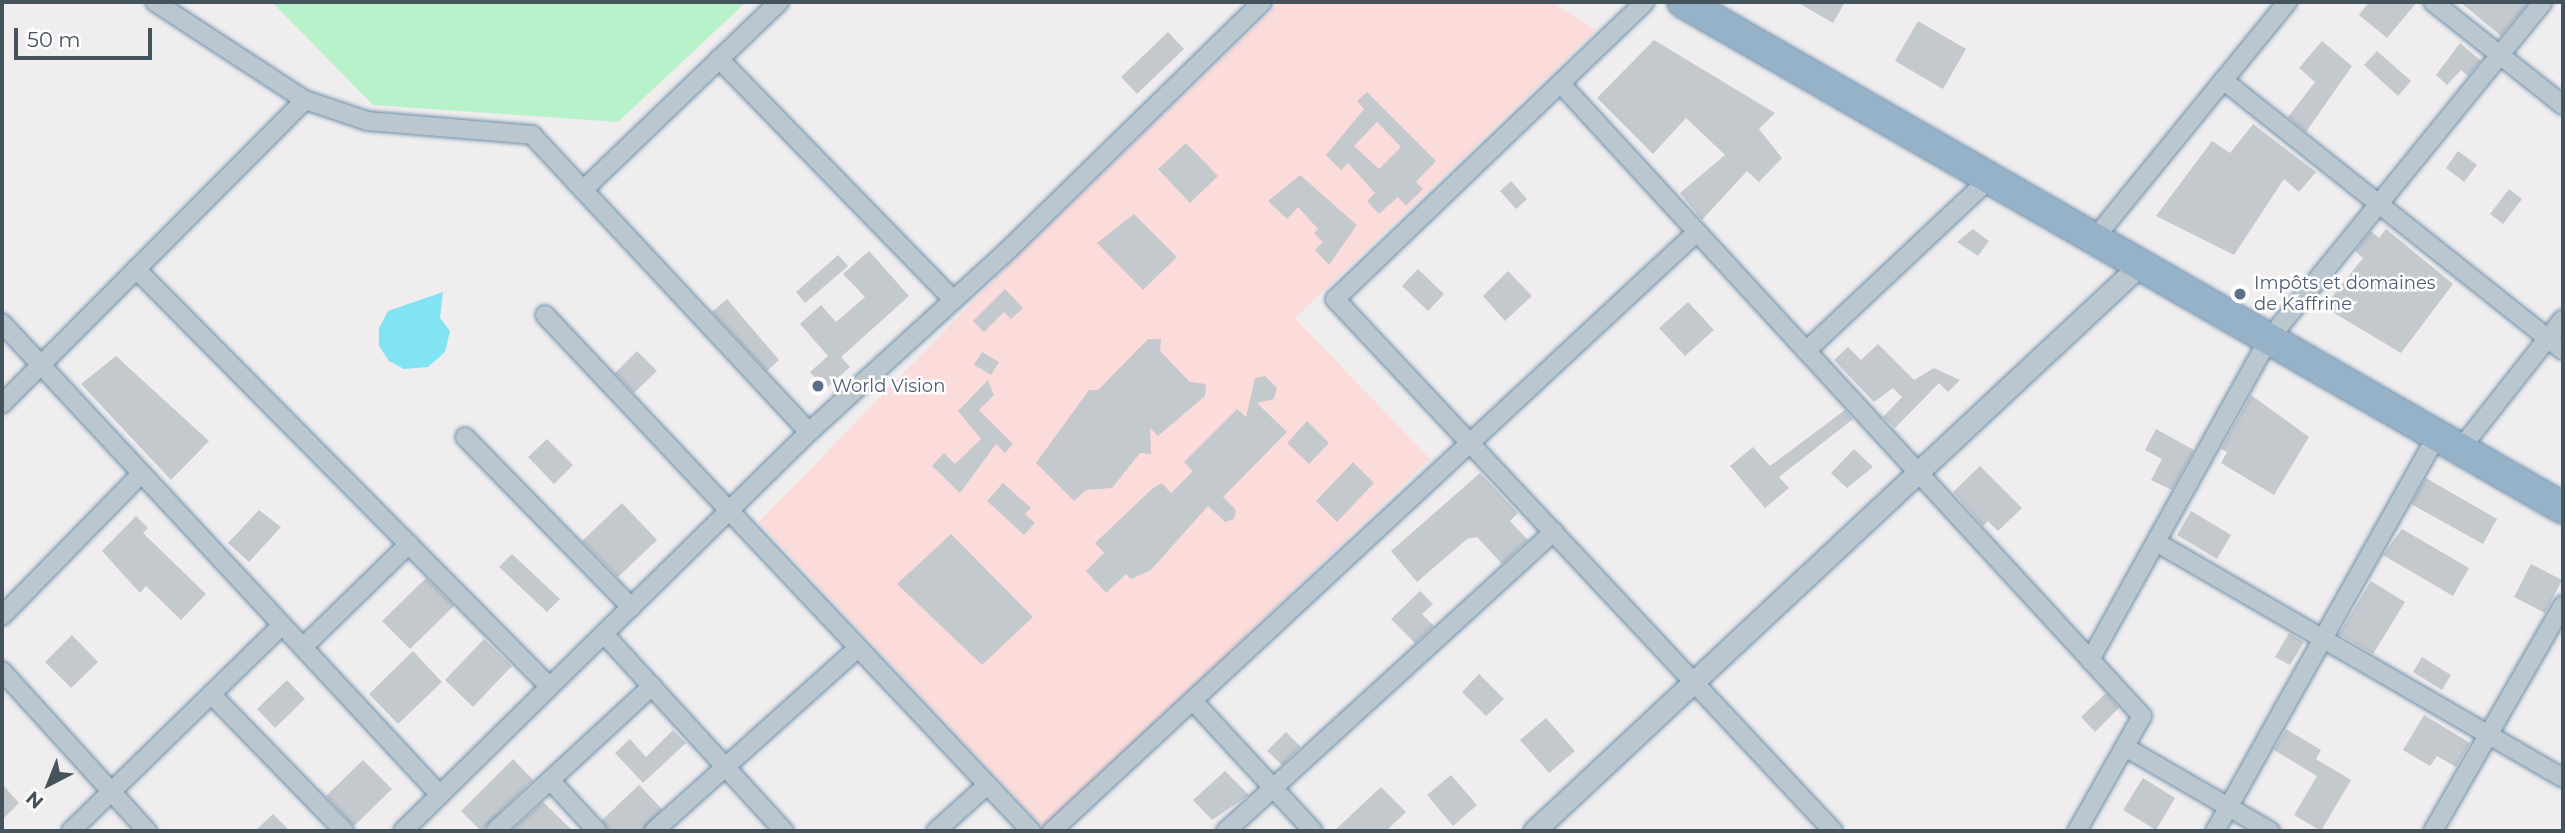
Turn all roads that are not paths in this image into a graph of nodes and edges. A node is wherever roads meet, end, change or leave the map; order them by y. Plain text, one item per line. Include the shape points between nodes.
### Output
1 (155, 2) edge
2 (779, 2) edge
3 (1262, 2) edge
4 (1645, 2) edge
5 (1683, 2) edge
6 (2287, 2) edge
7 (2433, 2) edge
8 (2543, 2) edge
9 (2500, 55) junction
10 (719, 59) junction
11 (2223, 80) junction
12 (1560, 83) junction
13 (305, 100) junction
14 (2563, 105) edge
15 (1988, 180) junction
16 (583, 190) junction
17 (2379, 204) junction
18 (1697, 232) junction
19 (2094, 239) junction
20 (2140, 265) junction
21 (136, 269) junction
22 (953, 300) junction
23 (545, 315) dead end
24 (2563, 319) edge
25 (2, 323) edge
26 (2548, 338) junction
27 (2269, 339) junction
28 (2563, 350) edge
29 (1806, 351) junction
30 (40, 365) junction
31 (2, 404) edge
32 (808, 432) junction
33 (465, 437) dead end
34 (2449, 442) junction
35 (1470, 443) junction
36 (1918, 473) junction
37 (141, 474) junction
38 (2563, 508) edge
39 (729, 510) junction
40 (1554, 532) junction
41 (2156, 542) junction
42 (409, 544) junction
43 (2563, 605) edge
44 (631, 607) junction
45 (2, 616) edge
46 (282, 625) junction
47 (604, 634) junction
48 (2322, 639) junction
49 (303, 647) junction
50 (858, 648) junction
51 (2090, 660) junction
52 (2, 671) edge
53 (1694, 682) junction
54 (652, 686) junction
55 (550, 687) junction
56 (211, 694) junction
57 (1193, 701) junction
58 (2488, 735) junction
59 (2124, 747) junction
60 (725, 767) junction
61 (2563, 778) edge
62 (550, 780) junction
63 (988, 785) junction
64 (1273, 788) junction
65 (111, 792) junction
66 (440, 795) junction
67 (2228, 807) junction
68 (71, 831) edge
69 (147, 831) edge
70 (344, 831) edge
71 (405, 831) edge
72 (495, 831) edge
73 (597, 831) edge
74 (653, 831) edge
75 (784, 831) edge
76 (936, 831) edge
77 (1031, 831) edge
78 (1052, 831) edge
79 (1226, 831) edge
80 (1313, 831) edge
81 (1534, 831) edge
82 (1833, 831) edge
83 (2077, 831) edge
84 (2215, 831) edge
85 (2270, 831) edge
86 (2433, 831) edge

1 - 13 street
2 - 10 street
3 - 22 street
4 - 12 street
5 - 15 highway
6 - 11 street
7 - 9 street
8 - 9 street
9 - 14 street
9 - 17 street
10 - 16 street
10 - 22 street
11 - 17 street
11 - 19 street
12 - 18 street
12 - 35 street via 1335,299
13 - 16 street via 367,121 532,135
13 - 21 street
15 - 19 highway
15 - 29 street
16 - 32 street
17 - 26 street
17 - 27 street
18 - 29 street
18 - 35 street
19 - 20 highway
20 - 27 highway
20 - 36 street
21 - 30 street
21 - 42 street
22 - 32 street
23 - 39 street
24 - 26 street
25 - 30 street
26 - 28 street
26 - 34 street
27 - 34 highway
27 - 41 street
29 - 36 street
30 - 31 street
30 - 37 street
32 - 39 street
33 - 44 street
34 - 38 highway
34 - 48 street
35 - 40 street
35 - 57 street
36 - 51 street
36 - 53 street
37 - 45 street
37 - 46 street
39 - 44 street
39 - 50 street
40 - 53 street
40 - 64 street
41 - 48 street
41 - 51 street
42 - 49 street
42 - 55 street
43 - 58 street
44 - 47 street
46 - 49 street
46 - 56 street
47 - 54 street
47 - 55 street
48 - 58 street
48 - 67 street
49 - 66 street
50 - 60 street
50 - 63 street
51 - 59 street via 2142,716
52 - 65 street
53 - 81 street
53 - 82 street
54 - 60 street
54 - 62 street
55 - 66 street
56 - 65 street
56 - 70 street
57 - 64 street
57 - 78 street
58 - 61 street
58 - 86 street
59 - 67 street
59 - 83 street
60 - 74 street
60 - 75 street
62 - 72 street
62 - 73 street
63 - 76 street
63 - 77 street
64 - 79 street
64 - 80 street
65 - 68 street
65 - 69 street
66 - 71 street
67 - 84 street
67 - 85 street

